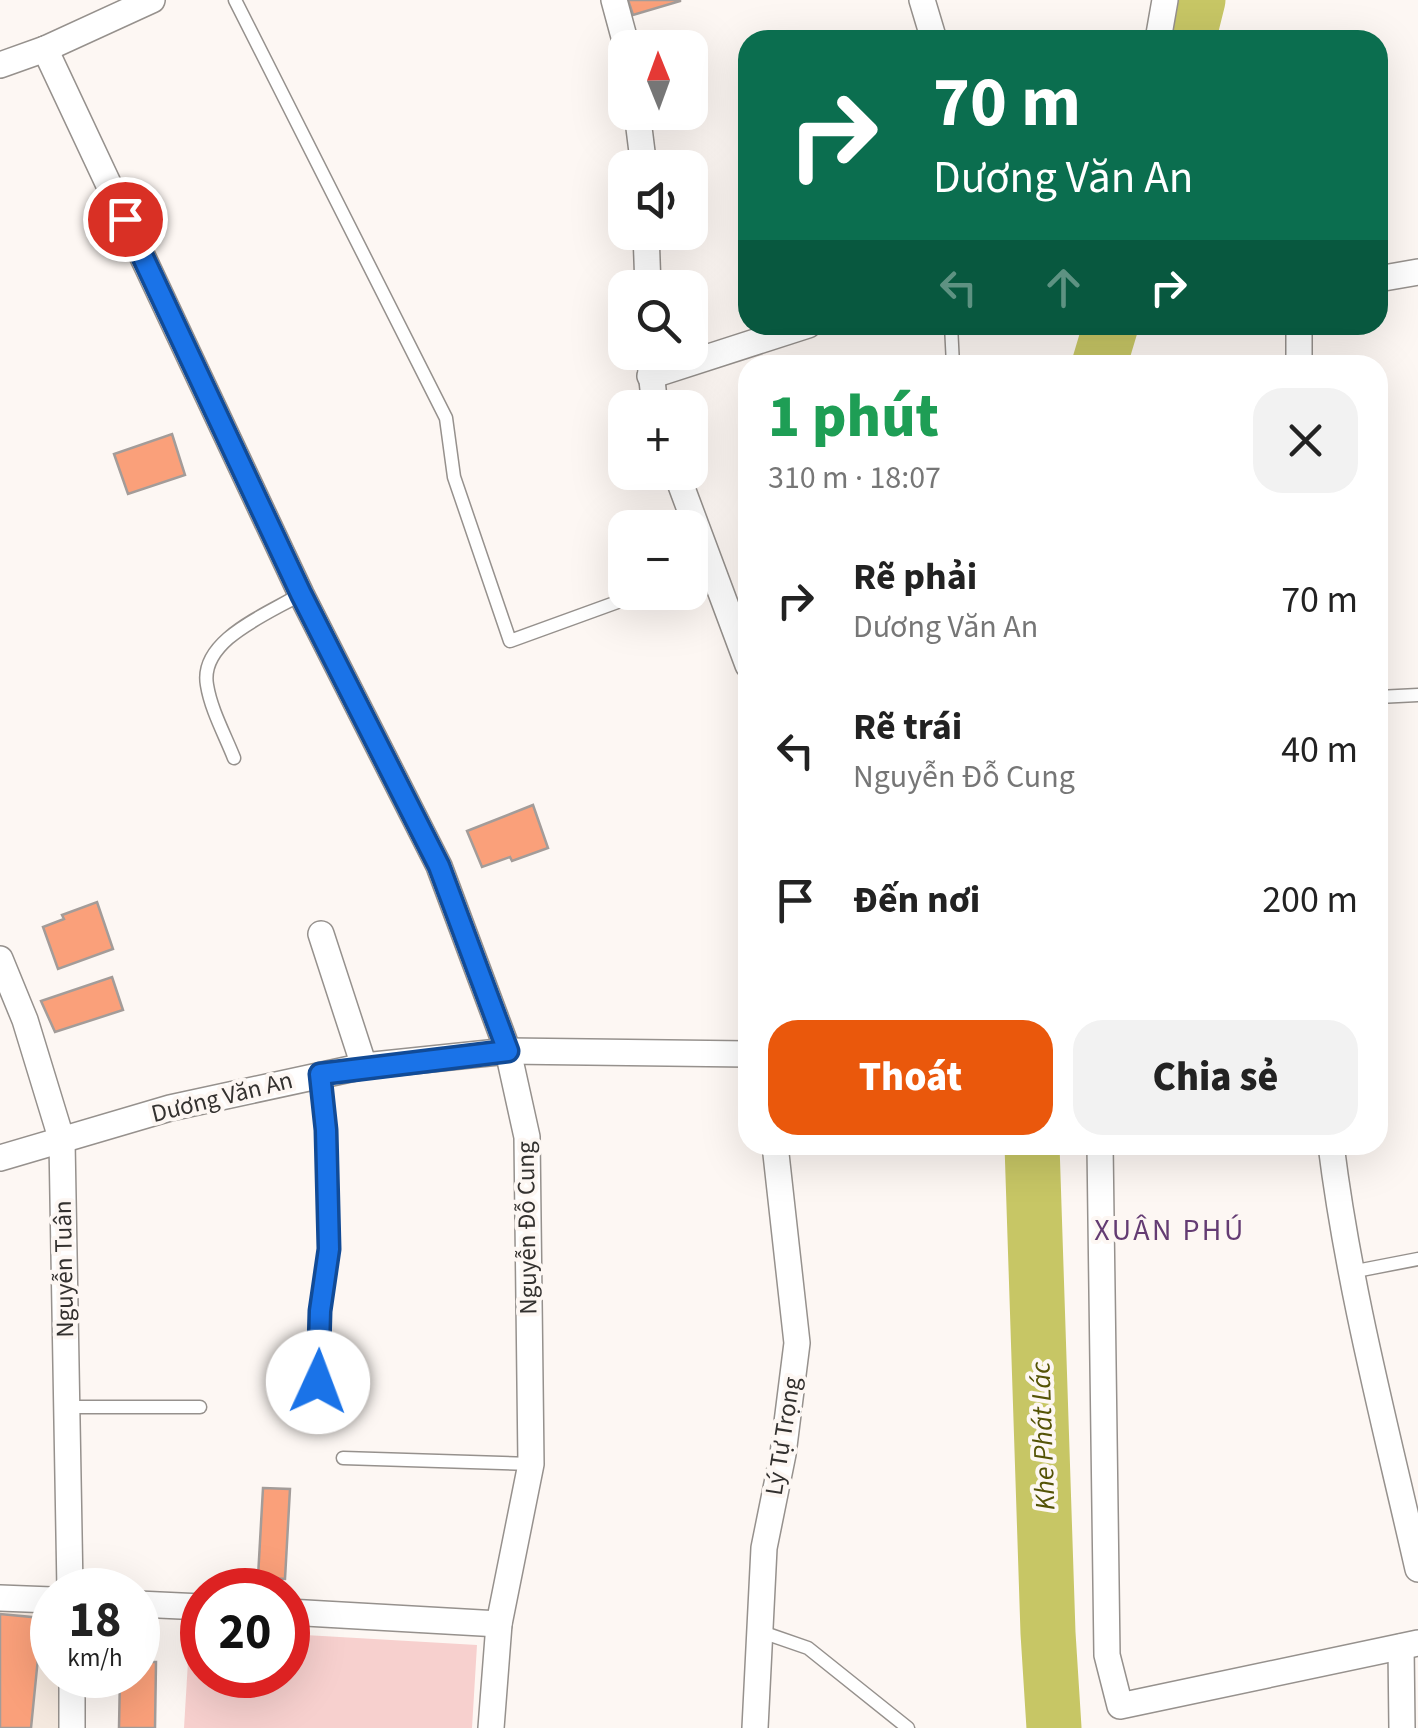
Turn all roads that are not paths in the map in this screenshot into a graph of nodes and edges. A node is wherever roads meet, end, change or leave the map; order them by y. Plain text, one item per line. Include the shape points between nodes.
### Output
1 (152, 0) edge
2 (235, 0) edge
3 (614, 0) edge
4 (922, 0) edge
5 (1164, 0) edge
6 (622, 30) edge
7 (931, 30) edge
8 (1160, 30) edge
9 (45, 49) junction
10 (0, 65) edge
11 (1418, 272) edge
12 (1388, 276) edge
13 (767, 335) edge
14 (708, 350) edge
15 (708, 581) edge
16 (301, 594) junction
17 (608, 605) edge
18 (738, 619) edge
19 (1418, 694) edge
20 (1388, 696) edge
21 (234, 758) dead end
22 (320, 934) dead end
23 (0, 959) edge
24 (508, 1051) junction
25 (738, 1058) edge
26 (364, 1066) junction
27 (320, 1074) junction
28 (62, 1141) junction
29 (776, 1155) edge
30 (1100, 1155) edge
31 (1332, 1155) edge
32 (0, 1158) edge
33 (1418, 1258) edge
34 (1350, 1272) junction
35 (318, 1382) dead end
36 (66, 1407) junction
37 (200, 1407) dead end
38 (343, 1458) dead end
39 (531, 1464) junction
40 (70, 1568) edge
41 (1418, 1569) edge
42 (0, 1598) edge
43 (30, 1599) edge
44 (310, 1613) edge
45 (499, 1624) junction
46 (759, 1632) junction
47 (1410, 1645) edge
48 (72, 1698) edge
49 (72, 1728) edge
50 (491, 1728) edge
51 (754, 1728) edge
52 (908, 1728) edge
53 (1402, 1728) edge

1 - 9 street
2 - 17 lane via 446,418 454,477 510,641
3 - 6 street
4 - 7 street
5 - 8 street
9 - 10 street
9 - 16 street, Nguyễn Đỗ Cung
11 - 12 street
13 - 14 street
15 - 18 street
16 - 21 lane via 222,642 206,666 207,687
16 - 24 street, Nguyễn Đỗ Cung via 439,866
19 - 20 lane
22 - 26 street
23 - 28 street, Nguyễn Tuân
24 - 25 street, Dương Văn An
24 - 26 street, Dương Văn An
24 - 39 street, Nguyễn Đỗ Cung via 527,1136
26 - 27 street, Dương Văn An
27 - 28 street, Dương Văn An
27 - 35 lane via 329,1249
28 - 32 street, Dương Văn An
28 - 36 street, Nguyễn Tuân
29 - 46 street, Lý Tự Trọng via 797,1344 764,1548
30 - 47 street via 1107,1655 1120,1711
31 - 34 street
33 - 34 lane
34 - 41 street
36 - 37 lane
36 - 40 street, Nguyễn Tuân
38 - 39 lane
39 - 45 street, Nguyễn Đỗ Cung
42 - 43 street
44 - 45 street
45 - 50 street, Nguyễn Đỗ Cung
46 - 51 street, Lý Tự Trọng
46 - 52 lane via 808,1648
47 - 53 street
48 - 49 street

